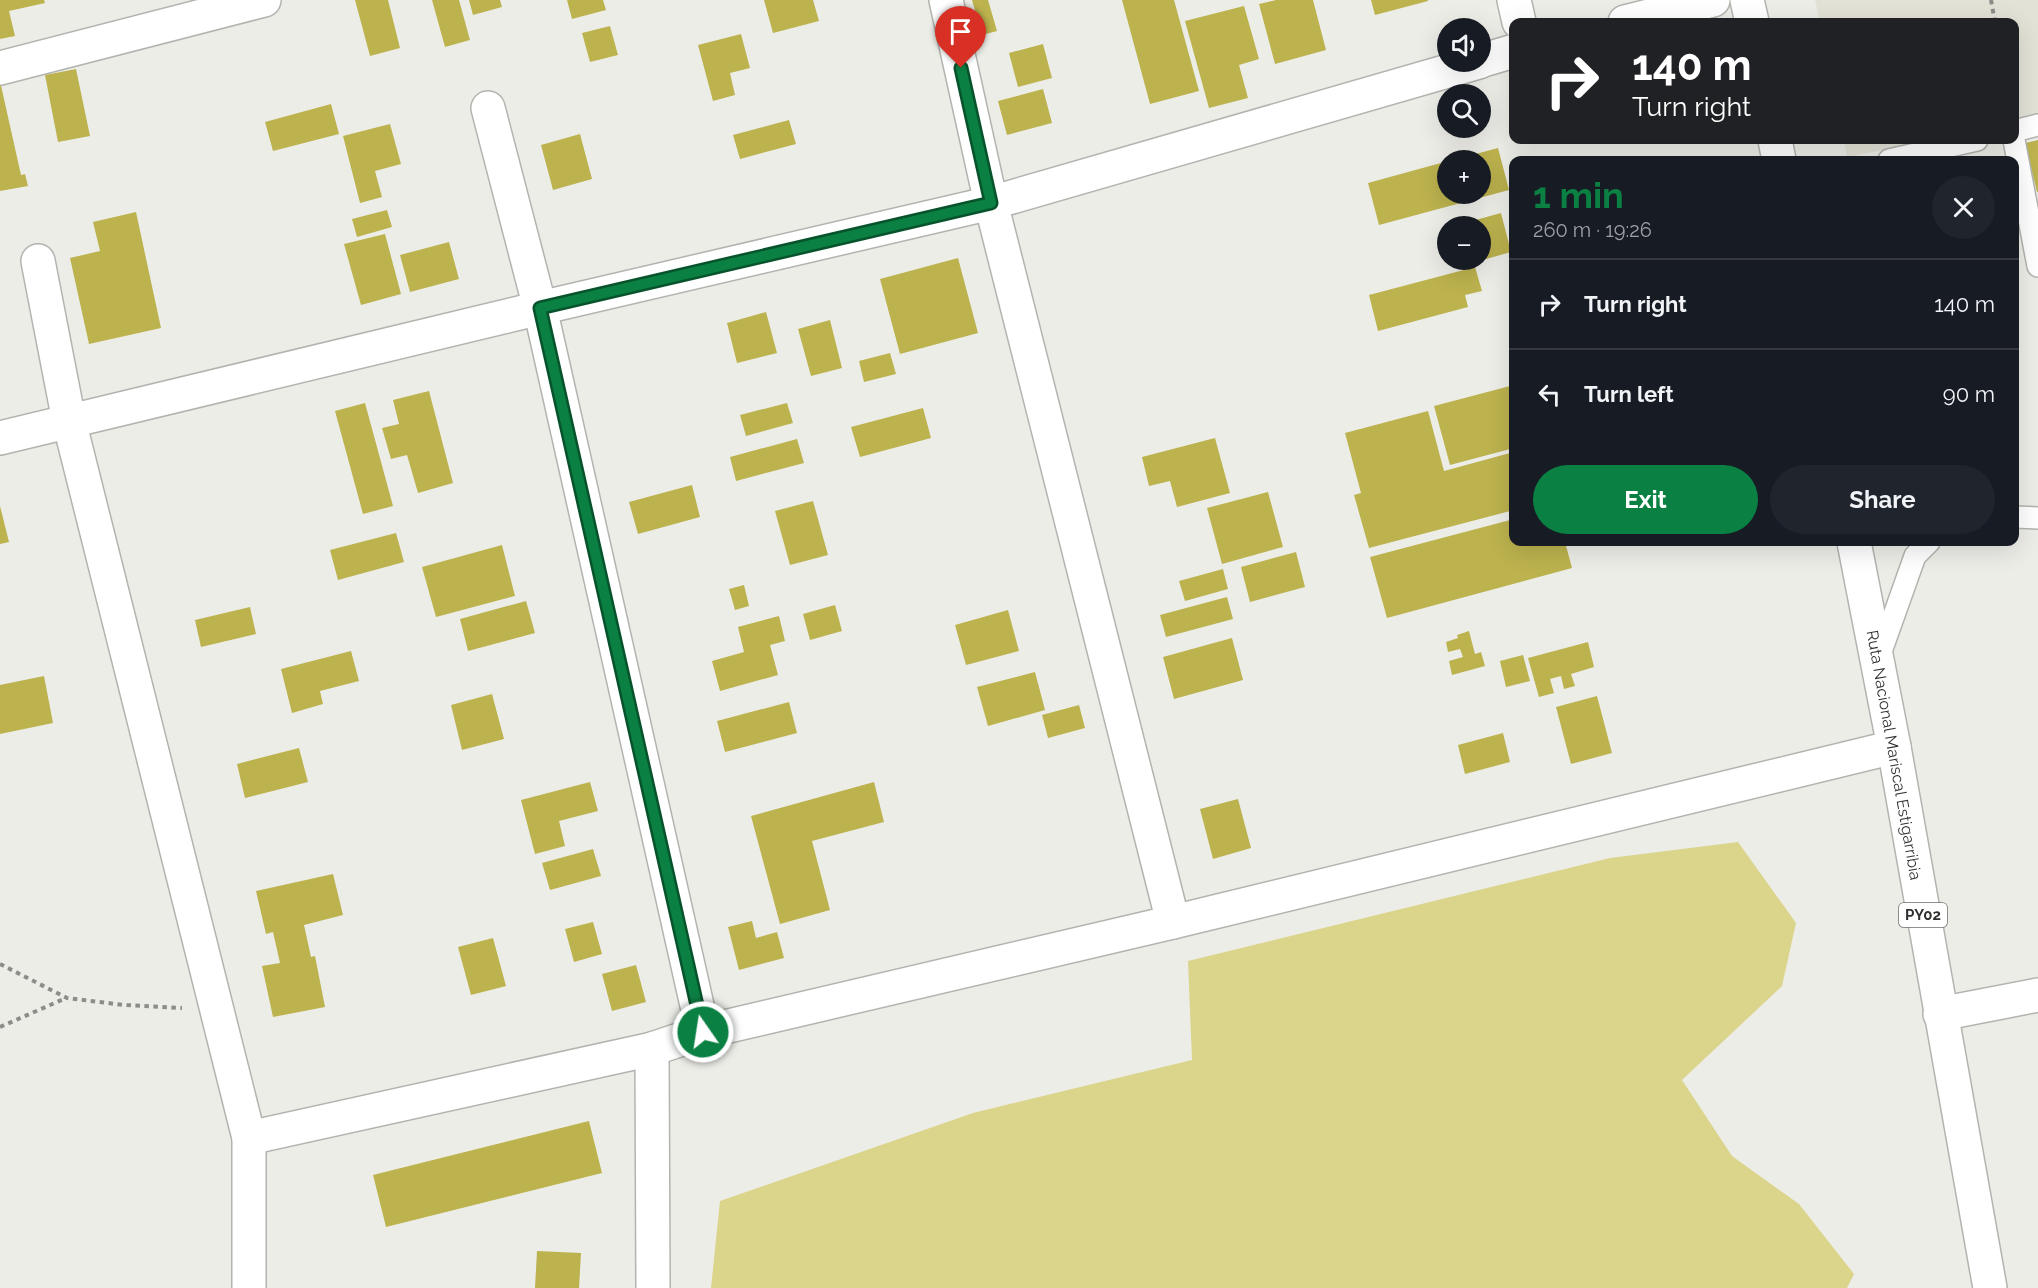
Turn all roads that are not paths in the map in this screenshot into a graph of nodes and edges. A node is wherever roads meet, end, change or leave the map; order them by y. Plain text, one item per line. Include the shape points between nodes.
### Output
1 (264, 0) edge
2 (946, 0) edge
3 (1514, 0) edge
4 (1713, 0) edge
5 (1747, 0) edge
6 (1518, 18) edge
7 (1641, 18) edge
8 (1751, 18) edge
9 (1509, 52) edge
10 (1491, 58) edge
11 (0, 68) edge
12 (1442, 72) edge
13 (488, 108) dead end
14 (2038, 125) edge
15 (2019, 129) edge
16 (1959, 144) edge
17 (1906, 156) edge
18 (2019, 166) edge
19 (991, 203) junction
20 (38, 261) dead end
21 (2038, 266) edge
22 (540, 308) junction
23 (69, 421) junction
24 (0, 438) edge
25 (2019, 517) edge
26 (2038, 518) edge
27 (1855, 546) edge
28 (1925, 546) edge
29 (1877, 663) junction
30 (1894, 747) junction
31 (1173, 922) junction
32 (2038, 995) edge
33 (1940, 1014) junction
34 (703, 1032) junction
35 (652, 1049) junction
36 (249, 1138) junction
37 (249, 1288) edge
38 (653, 1288) edge
39 (1990, 1288) edge

1 - 11 street
2 - 19 street
3 - 6 street
4 - 7 street
5 - 8 street
9 - 10 street
12 - 19 street
13 - 22 street
14 - 15 lane
16 - 17 lane
18 - 21 lane
19 - 22 street
19 - 31 street
20 - 23 street
22 - 23 street
22 - 34 street
23 - 24 street
23 - 36 street
25 - 26 lane
27 - 29 street, Ruta Nacional Mariscal Estigarribia / PY02
28 - 29 lane via 1915,556
29 - 30 street, Ruta Nacional Mariscal Estigarribia / PY02
30 - 31 street
30 - 33 street, Ruta Nacional Mariscal Estigarribia / PY02
31 - 34 street
32 - 33 street
33 - 39 street, Ruta Nacional Mariscal Estigarribia / PY02
34 - 35 street
35 - 36 street
35 - 38 street
36 - 37 street

